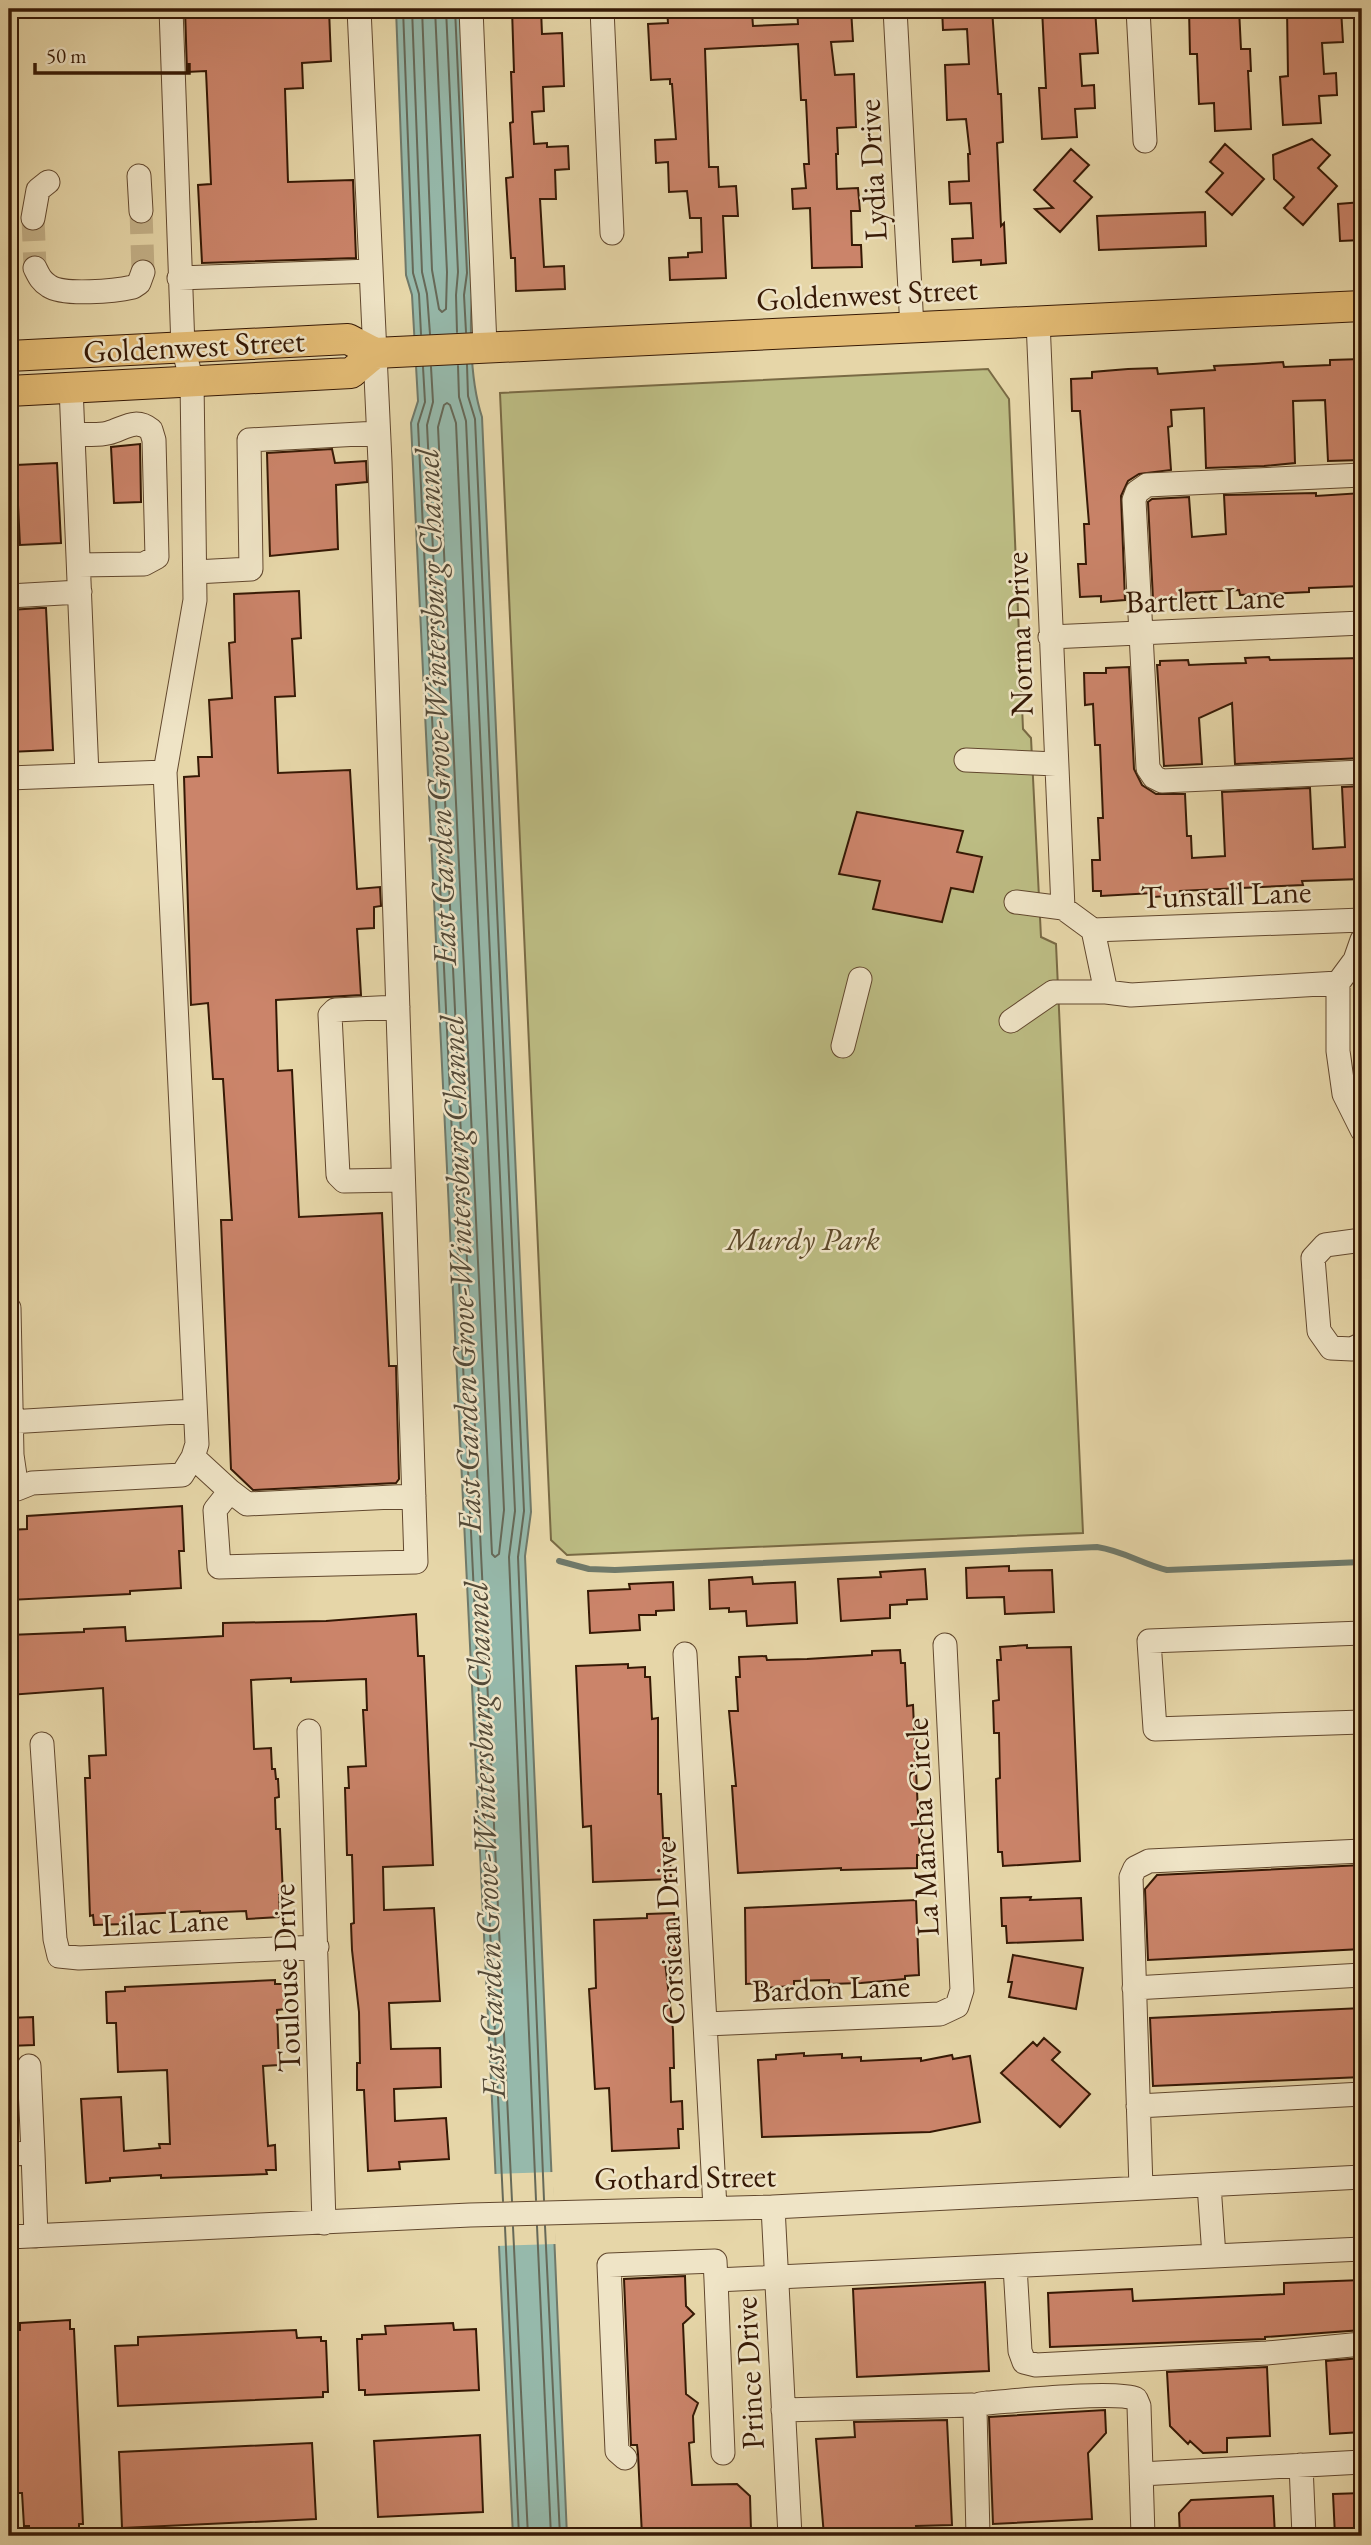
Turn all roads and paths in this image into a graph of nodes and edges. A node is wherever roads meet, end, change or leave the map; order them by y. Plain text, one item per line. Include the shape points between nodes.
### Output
1 (171, 9) edge
2 (359, 9) edge
3 (471, 9) edge
4 (602, 9) edge
5 (895, 9) edge
6 (1138, 9) edge
7 (1145, 141) dead end
8 (139, 176) dead end
9 (48, 182) dead end
10 (141, 211) tunnel mouth
11 (33, 218) tunnel mouth
12 (612, 233) dead end
13 (35, 268) dead end
14 (371, 271) junction
15 (143, 272) dead end
16 (179, 278) junction
17 (1362, 306) edge
18 (1038, 321) junction
19 (912, 328) junction
20 (485, 346) junction
21 (183, 348) junction
22 (9, 350) edge
23 (375, 353) junction
24 (192, 382) junction
25 (71, 387) junction
26 (9, 391) edge
27 (378, 433) junction
28 (73, 434) junction
29 (1362, 475) edge
30 (79, 565) junction
31 (195, 572) junction
32 (80, 592) junction
33 (9, 596) edge
34 (1362, 623) edge
35 (1140, 633) junction
36 (1050, 637) junction
37 (966, 760) dead end
38 (1056, 764) junction
39 (165, 772) junction
40 (1362, 772) edge
41 (87, 775) junction
42 (9, 778) edge
43 (1016, 902) dead end
44 (1063, 908) junction
45 (1362, 920) edge
46 (1093, 930) junction
47 (1362, 940) edge
48 (860, 979) dead end
49 (1338, 983) junction
50 (1105, 992) junction
51 (398, 1007) junction
52 (1011, 1021) dead end
53 (843, 1046) dead end
54 (1362, 1130) edge
55 (403, 1180) junction
56 (1362, 1240) edge
57 (9, 1308) edge
58 (1362, 1344) edge
59 (195, 1412) junction
60 (10, 1424) edge
61 (193, 1457) junction
62 (13, 1490) edge
63 (230, 1491) junction
64 (414, 1496) junction
65 (1362, 1633) edge
66 (945, 1645) dead end
67 (685, 1654) dead end
68 (1362, 1722) edge
69 (309, 1731) dead end
70 (42, 1744) dead end
71 (1362, 1851) edge
72 (317, 1947) junction
73 (1362, 1975) edge
74 (1135, 1988) junction
75 (957, 2006) joint
76 (706, 2024) junction
77 (29, 2066) dead end
78 (1362, 2094) edge
79 (1138, 2106) junction
80 (33, 2153) junction
81 (9, 2154) edge
82 (1362, 2177) edge
83 (1209, 2185) junction
84 (1141, 2188) junction
85 (773, 2207) junction
86 (715, 2208) junction
87 (324, 2223) junction
88 (36, 2236) junction
89 (9, 2237) edge
90 (1362, 2249) edge
91 (1214, 2256) junction
92 (1015, 2266) junction
93 (776, 2277) junction
94 (716, 2280) junction
95 (1362, 2344) edge
96 (783, 2410) junction
97 (975, 2410) junction
98 (723, 2453) dead end
99 (625, 2458) dead end
100 (1362, 2462) edge
101 (1301, 2465) junction
102 (1142, 2474) junction
103 (790, 2536) edge
104 (978, 2536) edge
105 (1143, 2536) edge
106 (1304, 2536) edge

1 - 16 street
2 - 14 street
3 - 20 street
4 - 12 street
5 - 19 street, Lydia Drive
6 - 7 street
8 - 10 street
9 - 11 street via 38,190
13 - 15 street via 40,279 61,291 133,287
14 - 16 street
14 - 23 street
16 - 21 street
17 - 18 main road, Goldenwest Street
18 - 19 main road, Goldenwest Street
18 - 36 street, Norma Drive
19 - 20 main road, Goldenwest Street
20 - 23 main road, Goldenwest Street
21 - 22 main road, Goldenwest Street
21 - 23 main road, Goldenwest Street via 348,339
21 - 24 street
23 - 24 main road, Goldenwest Street via 351,373
23 - 27 street
24 - 25 main road, Goldenwest Street
24 - 31 street
25 - 26 main road, Goldenwest Street
25 - 28 street
27 - 31 street via 249,440 251,569
27 - 51 street
28 - 30 street
28 - 30 street via 108,433 130,424 151,430 154,440 157,557 144,564
29 - 35 street via 1147,485 1137,492
30 - 32 street
31 - 39 street via 195,600
32 - 33 street
32 - 41 street
34 - 35 street, Bartlett Lane
35 - 36 street, Bartlett Lane
35 - 40 street via 1148,768 1154,777 1163,781
36 - 38 street, Norma Drive
37 - 38 street
38 - 44 street, Norma Drive
39 - 41 street
39 - 59 street
41 - 42 street
43 - 44 street
44 - 46 street
45 - 46 street, Tunstall Lane
46 - 50 street
47 - 49 street via 1355,960
48 - 53 street
49 - 50 street via 1131,995
49 - 54 street via 1338,1051 1344,1094
50 - 52 street via 1054,992
51 - 55 street
51 - 55 street via 335,1010 330,1015 338,1175 344,1181
55 - 64 street
56 - 58 street via 1325,1245 1313,1258 1319,1331 1331,1348 1352,1349
57 - 60 street
59 - 60 street
59 - 61 street
60 - 62 street
61 - 62 street via 182,1475 32,1483
61 - 63 street
63 - 64 street via 247,1504
63 - 64 street via 215,1510 219,1567 416,1562
65 - 68 street via 1149,1640 1154,1729
66 - 75 street, La Mancha Circle via 962,1990
67 - 76 street, Corsican Drive
69 - 72 street, Toulouse Drive
70 - 72 street, Lilac Lane via 55,1939 60,1956
71 - 74 street via 1140,1864 1131,1877
72 - 87 street, Toulouse Drive
73 - 74 street
74 - 79 street
75 - 76 street, Bardon Lane via 940,2014
76 - 86 street, Corsican Drive
77 - 80 street
78 - 79 street
79 - 84 street
80 - 81 street
80 - 88 street
82 - 83 street, Gothard Street
83 - 84 street, Gothard Street
83 - 91 street
84 - 85 street, Gothard Street
85 - 86 street, Gothard Street
85 - 93 street, Prince Drive
86 - 87 street, Gothard Street
87 - 88 street, Gothard Street
88 - 89 street, Gothard Street
90 - 91 street
91 - 92 street
92 - 93 street
92 - 95 street via 1020,2351 1024,2362 1036,2365
93 - 94 street
93 - 96 street, Prince Drive
94 - 98 street
94 - 99 street via 715,2261 609,2265 617,2451
96 - 97 street via 967,2403
96 - 103 street, Prince Drive
97 - 102 street via 987,2403 1130,2396 1139,2406
97 - 104 street
100 - 101 street
101 - 102 street
101 - 106 street
102 - 105 street

